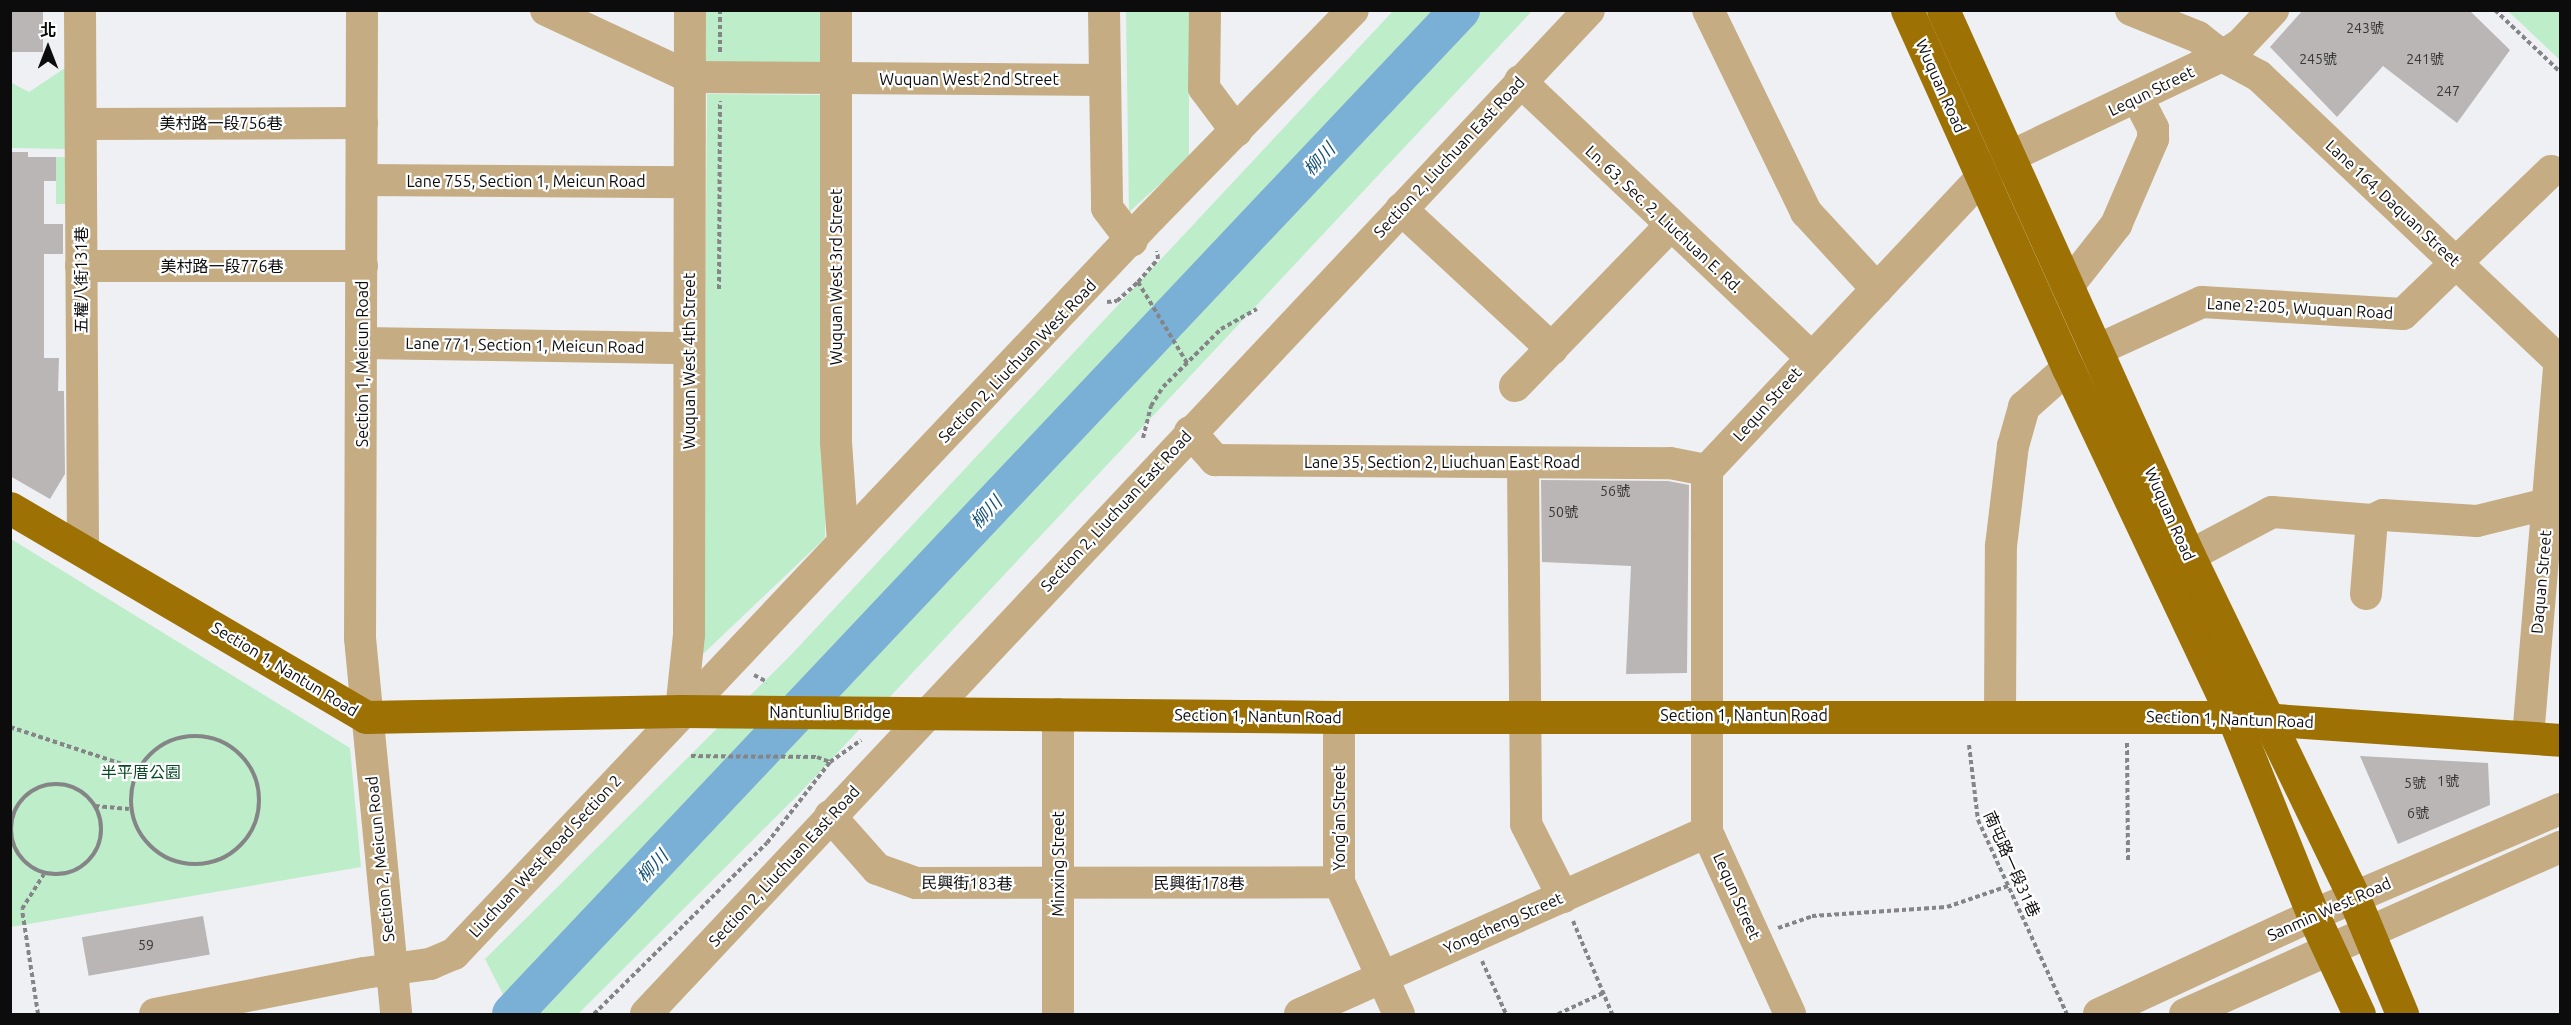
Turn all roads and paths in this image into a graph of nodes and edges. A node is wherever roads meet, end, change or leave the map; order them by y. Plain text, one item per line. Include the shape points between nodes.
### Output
1 (80, 10) edge
2 (362, 10) edge
3 (546, 10) edge
4 (690, 10) edge
5 (720, 10) edge
6 (836, 10) edge
7 (1104, 10) edge
8 (1205, 10) edge
9 (1353, 10) edge
10 (1589, 10) edge
11 (1708, 10) edge
12 (1907, 10) edge
13 (1943, 10) edge
14 (2131, 10) edge
15 (2274, 10) edge
16 (2495, 10) edge
17 (720, 34) dead end
18 (2222, 56) junction
19 (2560, 72) edge
20 (690, 77) junction
21 (836, 78) junction
22 (1103, 80) junction
23 (1520, 81) junction
24 (2138, 98) junction
25 (362, 123) junction
26 (81, 124) junction
27 (1236, 131) junction
28 (2009, 157) junction
29 (2551, 171) dead end
30 (1982, 177) junction
31 (362, 180) junction
32 (689, 182) junction
33 (1401, 209) junction
34 (1670, 226) junction
35 (1144, 244) junction
36 (2457, 263) junction
37 (81, 266) junction
38 (362, 266) junction
39 (1138, 282) junction
40 (2068, 286) junction
41 (1877, 289) junction
42 (1104, 302) dead end
43 (1257, 309) dead end
44 (362, 343) junction
45 (689, 348) junction
46 (1552, 349) junction
47 (2097, 350) junction
48 (1810, 356) junction
49 (2559, 357) edge
50 (1187, 363) junction
51 (2068, 368) junction
52 (1515, 386) dead end
53 (2557, 420) edge
54 (1190, 432) junction
55 (1143, 438) dead end
56 (1523, 463) junction
57 (1707, 470) junction
58 (2547, 504) junction
59 (10, 508) edge
60 (2372, 520) junction
61 (843, 542) junction
62 (83, 550) junction
63 (2188, 556) junction
64 (2366, 594) dead end
65 (681, 711) junction
66 (734, 712) joint
67 (927, 712) junction
68 (1058, 714) junction
69 (1967, 715) junction
70 (2000, 715) junction
71 (1524, 716) junction
72 (1710, 716) junction
73 (2126, 716) junction
74 (366, 717) junction
75 (1339, 717) junction
76 (2233, 717) junction
77 (2265, 719) junction
78 (10, 728) edge
79 (2528, 737) junction
80 (2560, 740) edge
81 (691, 756) dead end
82 (136, 769) junction
83 (94, 806) junction
84 (129, 809) junction
85 (2560, 809) edge
86 (830, 816) junction
87 (1707, 832) junction
88 (2560, 847) edge
89 (2128, 863) dead end
90 (44, 874) dead end
91 (1339, 882) junction
92 (1058, 884) junction
93 (2008, 886) junction
94 (1563, 897) junction
95 (2354, 898) junction
96 (2313, 915) junction
97 (2368, 931) junction
98 (1470, 936) junction
99 (1755, 936) junction
100 (2330, 950) junction
101 (391, 968) junction
102 (1382, 977) junction
103 (1603, 993) junction
104 (395, 1008) edge
105 (38, 1014) edge
106 (155, 1014) edge
107 (594, 1014) edge
108 (646, 1014) edge
109 (1058, 1014) edge
110 (1300, 1014) edge
111 (1399, 1014) edge
112 (1506, 1014) edge
113 (1558, 1014) edge
114 (1612, 1014) edge
115 (1790, 1014) edge
116 (2067, 1014) edge
117 (2099, 1014) edge
118 (2185, 1014) edge
119 (2359, 1014) edge
120 (2402, 1014) edge

1 - 26 street, 五權八街131巷
2 - 25 street, Section 1, Meicun Road
3 - 20 street
4 - 20 street, Wuquan West 4th Street
5 - 17 path
6 - 21 street, Wuquan West 3rd Street
7 - 22 street
8 - 27 street via 1204,88
9 - 27 street, Section 2, Liuchuan West Road
10 - 23 street, Section 2, Liuchuan East Road
11 - 41 street via 1806,212
12 - 30 main road, Wuquan Road
13 - 28 main road, Wuquan Road
14 - 18 street, Lane 164, Daquan Street via 2198,37
15 - 18 street, Lequn Street via 2241,44
16 - 19 path
18 - 24 street, Lequn Street
18 - 36 street, Lane 164, Daquan Street via 2259,76
20 - 21 street, Wuquan West 2nd Street
20 - 32 street, Wuquan West 4th Street
21 - 22 street, Wuquan West 2nd Street
21 - 61 street, Wuquan West 3rd Street via 836,442
22 - 35 street via 1107,208
23 - 33 street, Section 2, Liuchuan East Road
23 - 34 street, Ln. 63, Sec. 2, Liuchuan E. Rd.
24 - 28 street, Lequn Street
24 - 40 street via 2153,128 2153,139 2116,225
25 - 26 street, 美村路一段756巷
25 - 31 street, Section 1, Meicun Road
26 - 37 street, 五權八街131巷
27 - 35 street, Section 2, Liuchuan West Road
28 - 30 street, Lequn Street
28 - 40 main road, Wuquan Road
29 - 36 street, Lane 2-205, Wuquan Road
30 - 41 street, Lequn Street
30 - 51 main road, Wuquan Road
31 - 32 street, Lane 755, Section 1, Meicun Road
31 - 38 street, Section 1, Meicun Road
32 - 45 street, Wuquan West 4th Street
33 - 46 street
33 - 54 street, Section 2, Liuchuan East Road
34 - 46 street
34 - 48 street, Ln. 63, Sec. 2, Liuchuan E. Rd.
35 - 39 path via 1158,259
35 - 61 street, Section 2, Liuchuan West Road
36 - 47 street, Lane 2-205, Wuquan Road via 2403,314 2202,302
36 - 49 street, Lane 164, Daquan Street
37 - 38 street, 美村路一段776巷
37 - 62 street, 五權八街131巷
38 - 44 street, Section 1, Meicun Road
39 - 42 path via 1117,301
39 - 50 path
40 - 47 main road, Wuquan Road
41 - 48 street, Lequn Street
43 - 50 path via 1221,328
44 - 45 street, Lane 771, Section 1, Meicun Road
44 - 74 street, Section 1, Meicun Road via 360,638
45 - 65 street, Wuquan West 4th Street via 689,635
46 - 52 street
47 - 63 main road, Wuquan Road
48 - 57 street, Lequn Street
49 - 53 street, Daquan Street
50 - 55 path via 1151,406
51 - 70 street via 2024,407 2013,446 2001,546
51 - 76 main road, Wuquan Road
53 - 58 street, Daquan Street
54 - 56 street, Lane 35, Section 2, Liuchuan East Road via 1215,460
54 - 67 street, Section 2, Liuchuan East Road
56 - 57 street, Lane 35, Section 2, Liuchuan East Road via 1670,463
56 - 71 street
57 - 72 street, Lequn Street
58 - 60 street via 2477,521 2383,515
58 - 79 street, Daquan Street
59 - 62 main road, Section 1, Nantun Road
60 - 63 street via 2272,512
60 - 64 street
61 - 65 street, Section 2, Liuchuan West Road
62 - 74 main road, Section 1, Nantun Road
63 - 77 main road, Wuquan Road
65 - 66 main road, Section 1, Nantun Road
65 - 74 main road, Section 1, Nantun Road
65 - 101 street, Liuchuan West Road Section 2 via 454,954 429,964
66 - 67 main road, Nantunliu Bridge
67 - 68 main road, Section 1, Nantun Road
67 - 86 street, Section 2, Liuchuan East Road
68 - 75 main road, Section 1, Nantun Road
68 - 92 street, Minxing Street
69 - 70 main road, Section 1, Nantun Road
69 - 72 main road, Section 1, Nantun Road
69 - 93 path, 南屯路一段31巷 via 1973,803
70 - 73 main road, Section 1, Nantun Road
71 - 72 main road, Section 1, Nantun Road
71 - 75 main road, Section 1, Nantun Road
71 - 94 street via 1526,824
72 - 87 street, Lequn Street
73 - 76 main road, Section 1, Nantun Road
73 - 89 path
74 - 101 street, Section 2, Meicun Road
75 - 91 street, Yong’an Street
76 - 77 main road, Section 1, Nantun Road
76 - 96 main road, Wuquan Road
77 - 79 main road, Section 1, Nantun Road
77 - 95 main road, Wuquan Road
78 - 82 path
79 - 80 main road, Section 1, Nantun Road
81 - 107 path via 817,757 831,762 767,843
82 - 84 path
82 - 84 path via 166,741 206,736 242,755 260,791 253,831 224,859 183,864 147,846
83 - 83 path via 86,796 68,786 35,789 23,798 13,815 11,835 17,852 28,864 46,872 60,873 80,866 94,852 99,839
83 - 84 path
85 - 95 street, Sanmin West Road
86 - 92 street, 民興街183巷 via 877,869 916,883
86 - 108 street, Section 2, Liuchuan East Road
87 - 94 street, Yongcheng Street
87 - 99 street, Lequn Street
88 - 97 street
90 - 105 path via 22,909
91 - 92 street, 民興街178巷
91 - 102 street, Yong’an Street
92 - 109 street, Minxing Street
93 - 99 path via 1947,907 1812,916
93 - 116 path, 南屯路一段31巷
94 - 98 street, Yongcheng Street
94 - 103 path
95 - 96 street, Sanmin West Road
95 - 97 main road, Wuquan Road
96 - 100 main road, Wuquan Road
96 - 117 street, Sanmin West Road
97 - 100 street
97 - 120 main road, Wuquan Road
98 - 102 street, Yongcheng Street
98 - 112 path
99 - 115 street, Lequn Street
100 - 118 street
100 - 119 main road, Wuquan Road
101 - 104 street, Section 2, Meicun Road
101 - 106 street, Liuchuan West Road Section 2
102 - 110 street, Yongcheng Street
102 - 111 street, Yong’an Street
103 - 113 path
103 - 114 path

